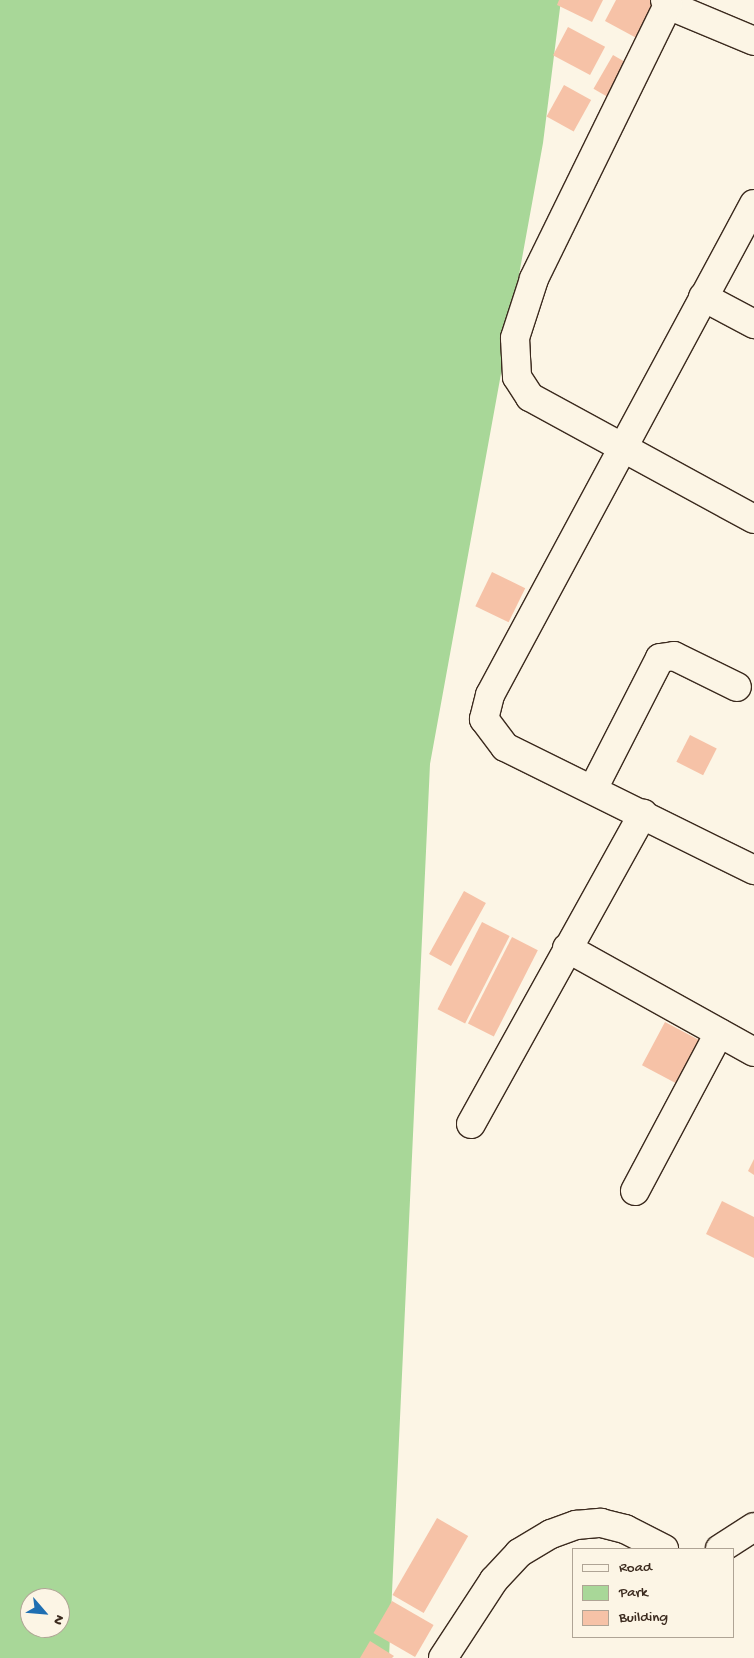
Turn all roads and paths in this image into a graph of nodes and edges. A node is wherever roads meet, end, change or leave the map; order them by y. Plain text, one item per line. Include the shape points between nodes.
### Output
1 (666, 2) edge
2 (754, 41) edge
3 (754, 204) edge
4 (704, 297) junction
5 (754, 324) edge
6 (622, 447) junction
7 (754, 519) edge
8 (738, 687) dead end
9 (593, 789) junction
10 (643, 814) junction
11 (752, 865) edge
12 (567, 948) junction
13 (719, 1033) junction
14 (754, 1052) edge
15 (472, 1124) dead end
16 (635, 1191) dead end
17 (754, 1527) edge
18 (662, 1548) edge
19 (722, 1548) edge
20 (443, 1658) edge

1 - 2 street
1 - 6 street via 534,279 515,338 517,377 530,397
3 - 4 street
4 - 5 street
4 - 6 street
6 - 7 street
6 - 9 street via 490,694 484,720 505,747
8 - 9 street via 674,656 660,658
9 - 10 street
10 - 11 street
10 - 12 street
12 - 13 street
12 - 15 street
13 - 14 street
13 - 16 street
17 - 19 street
18 - 20 street via 625,1529 601,1523 576,1525 551,1534 519,1553 494,1580

